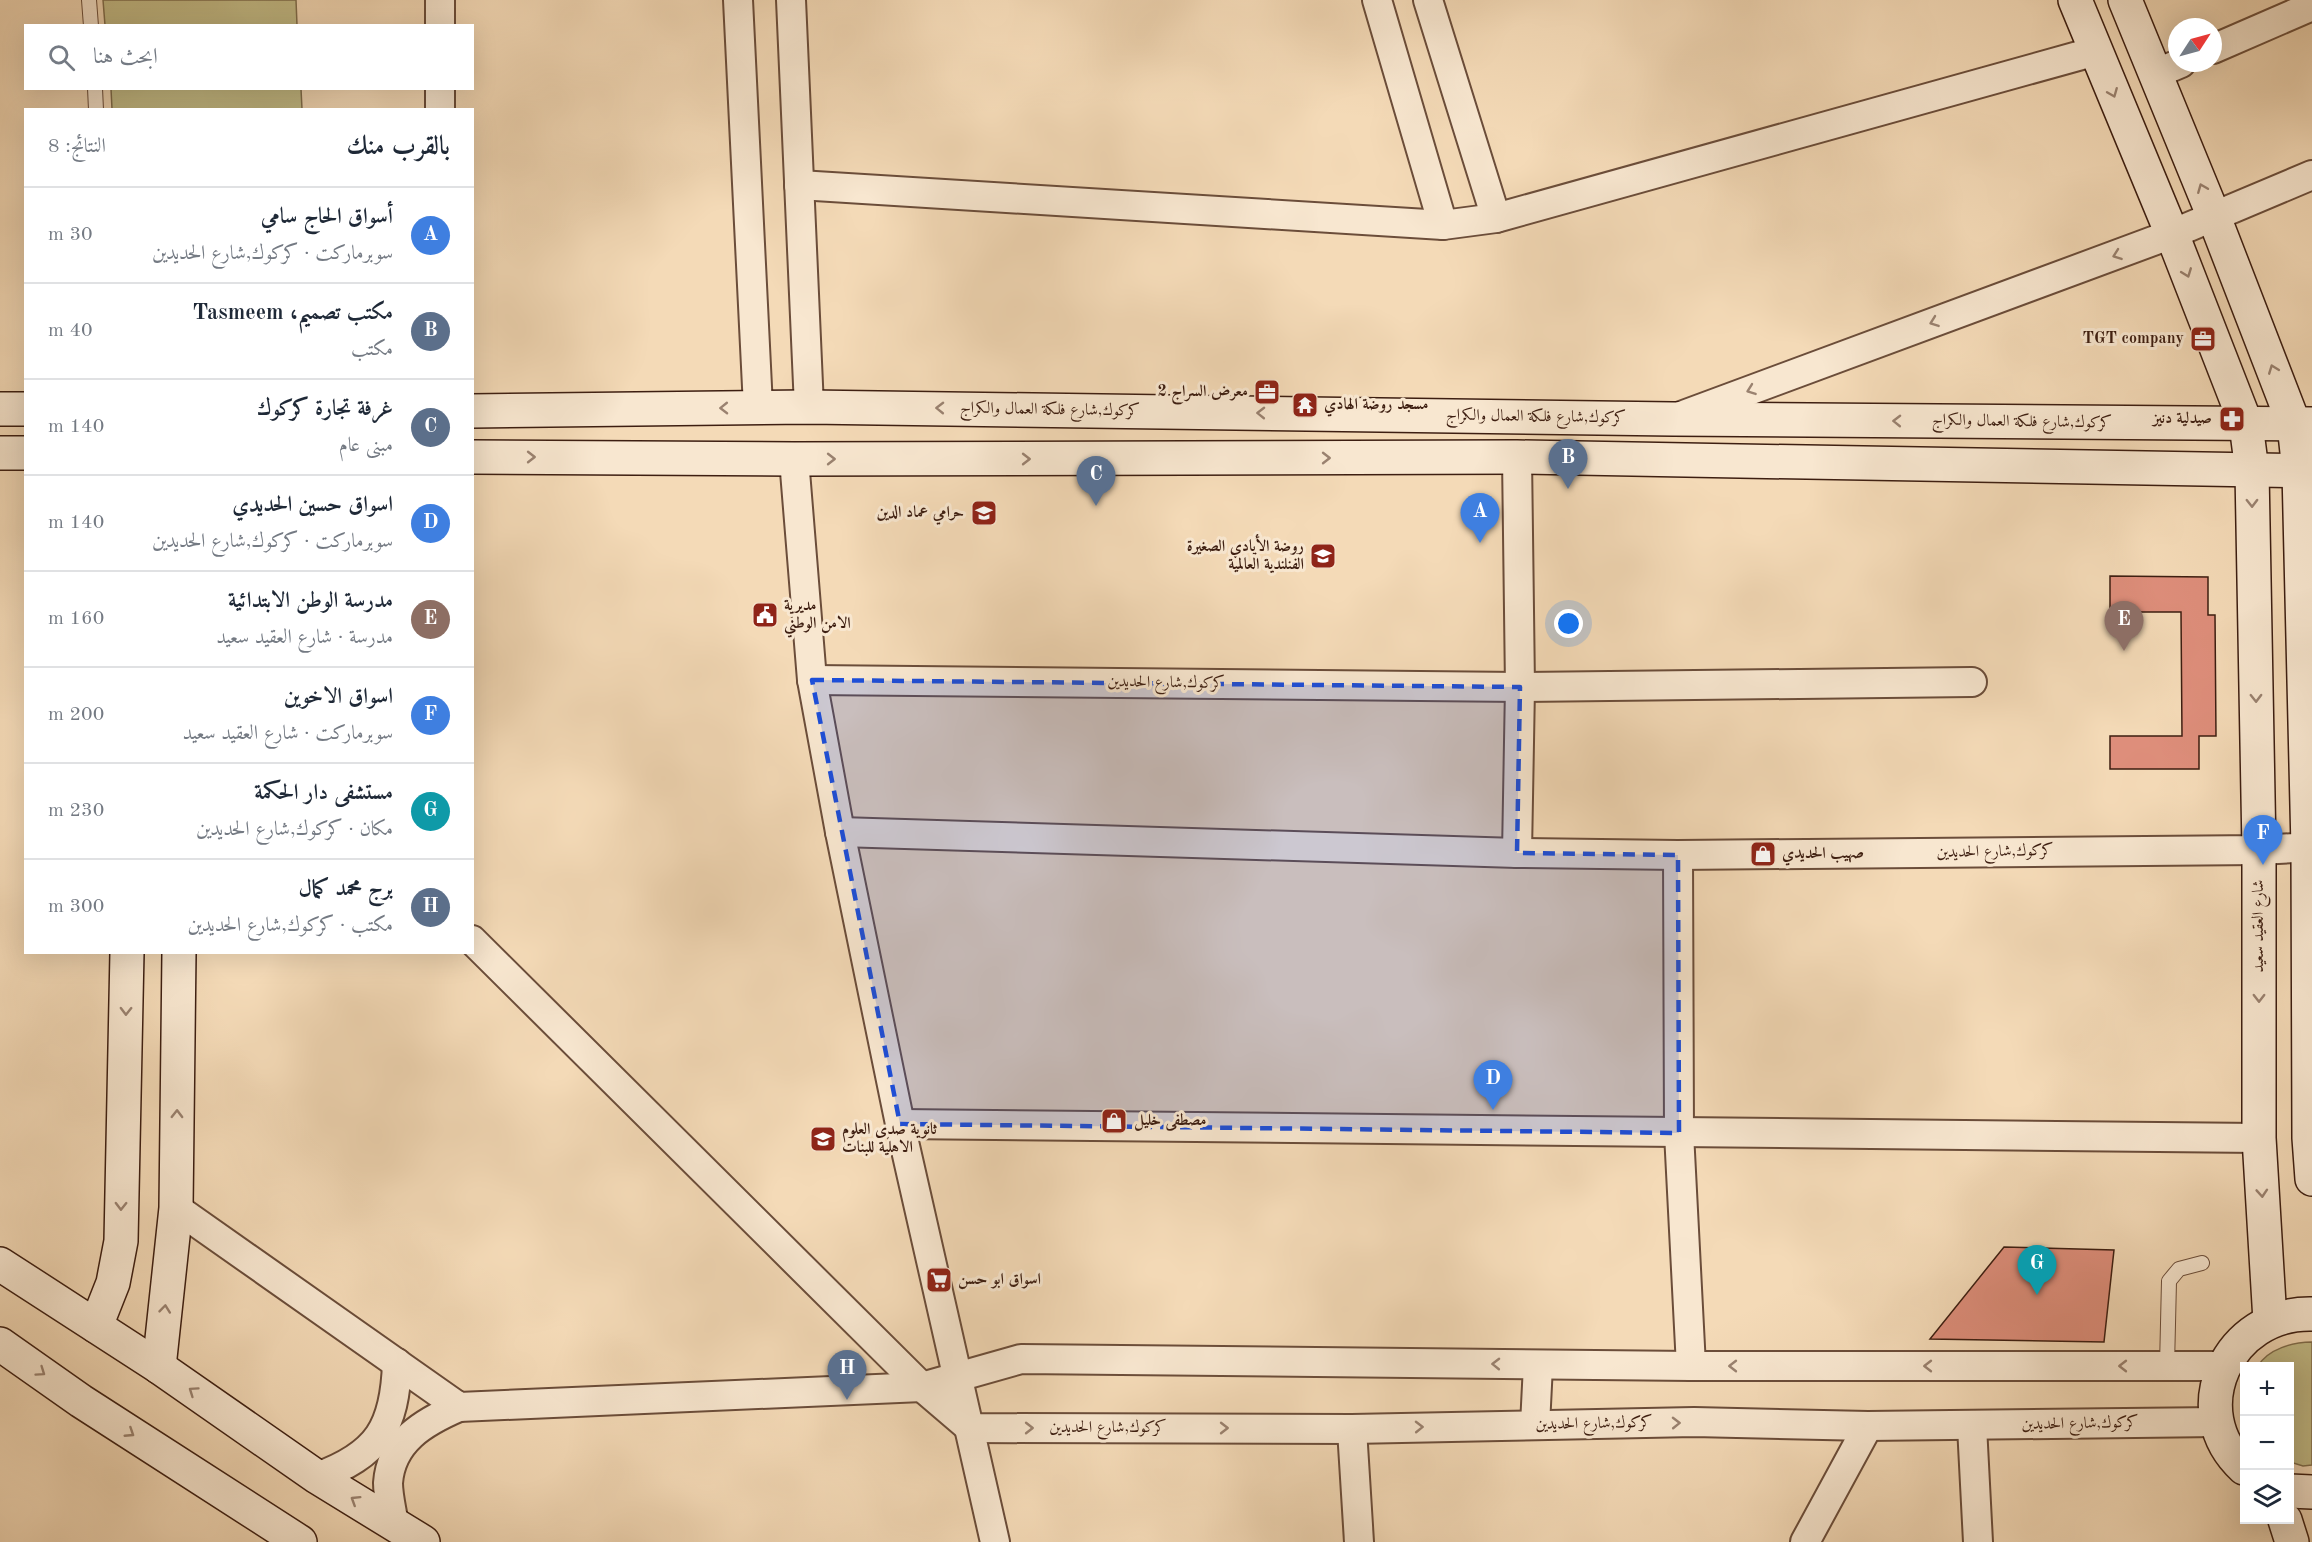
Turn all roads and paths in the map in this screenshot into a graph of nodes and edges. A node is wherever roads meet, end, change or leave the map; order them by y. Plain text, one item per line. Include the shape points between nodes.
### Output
1 (89, 0) edge
2 (440, 0) edge
3 (738, 0) edge
4 (791, 0) edge
5 (1377, 0) edge
6 (1428, 0) edge
7 (2075, 0) edge
8 (2125, 0) edge
9 (2312, 6) edge
10 (91, 24) edge
11 (440, 24) edge
12 (2222, 45) edge
13 (2096, 51) junction
14 (2168, 68) edge
15 (2169, 72) edge
16 (95, 90) edge
17 (440, 90) edge
18 (96, 108) edge
19 (440, 108) edge
20 (2312, 175) edge
21 (799, 185) junction
22 (2214, 217) junction
23 (1496, 218) junction
24 (1443, 225) junction
25 (2172, 234) junction
26 (758, 407) junction
27 (809, 407) junction
28 (0, 409) edge
29 (24, 409) edge
30 (474, 411) edge
31 (1673, 419) junction
32 (2246, 424) junction
33 (2303, 424) edge
34 (0, 453) edge
35 (24, 453) edge
36 (474, 457) edge
37 (1517, 457) junction
38 (794, 459) junction
39 (2252, 471) junction
40 (2306, 471) edge
41 (812, 680) junction
42 (1972, 682) dead end
43 (1520, 687) junction
44 (840, 832) junction
45 (2310, 848) edge
46 (2259, 850) junction
47 (1517, 853) junction
48 (1678, 855) junction
49 (474, 942) edge
50 (127, 954) edge
51 (179, 954) edge
52 (900, 1124) junction
53 (1679, 1133) junction
54 (2259, 1138) junction
55 (2312, 1179) edge
56 (176, 1208) junction
57 (2202, 1263) dead end
58 (0, 1264) edge
59 (2312, 1314) edge
60 (2270, 1321) junction
61 (96, 1326) junction
62 (5, 1352) edge
63 (397, 1363) junction
64 (1538, 1365) junction
65 (1691, 1366) junction
66 (2168, 1366) junction
67 (2224, 1366) junction
68 (159, 1367) junction
69 (958, 1376) junction
70 (922, 1387) junction
71 (459, 1407) junction
72 (2218, 1422) junction
73 (1535, 1425) junction
74 (1868, 1426) junction
75 (1972, 1426) junction
76 (970, 1428) junction
77 (1352, 1429) junction
78 (2240, 1464) edge
79 (317, 1477) junction
80 (2294, 1491) edge
81 (2312, 1492) edge
82 (2286, 1524) edge
83 (394, 1525) junction
84 (300, 1542) edge
85 (423, 1542) edge
86 (995, 1542) edge
87 (1359, 1542) edge
88 (1805, 1542) edge
89 (1978, 1542) edge
90 (2292, 1542) edge

1 - 10 lane
2 - 11 street
3 - 26 street
4 - 21 street
5 - 24 street
6 - 23 street
7 - 13 street, شارع العقيد سعيد
8 - 14 street
9 - 12 street
13 - 23 street
13 -> 25 street, شارع العقيد سعيد
22 -> 15 street
16 - 18 lane
17 - 19 street
20 - 22 street
21 - 24 street
21 - 27 street
22 - 25 street
33 -> 22 street
23 - 24 street
25 -> 31 street
25 -> 32 street, شارع العقيد سعيد
26 - 27 street, كركوك,شارع فلكة العمال والكراج
26 -> 30 street, كركوك,شارع فلكة العمال والكراج
31 -> 27 street, كركوك,شارع فلكة العمال والكراج
28 - 29 street
32 -> 31 street, كركوك,شارع فلكة العمال والكراج
32 - 33 street, كركوك,شارع فلكة العمال والكراج
32 - 39 street, شارع العقيد سعيد
33 - 40 street
34 - 35 street
36 -> 38 street
38 -> 37 street
37 - 39 street
37 - 43 street
38 - 41 street
39 - 40 street
39 -> 46 street, شارع العقيد سعيد
40 - 45 street
41 - 43 street, كركوك,شارع الحديدين
41 - 44 street
42 - 43 street, كركوك,شارع الحديدين
43 - 47 street
44 - 47 street, كركوك,شارع الحديدين
44 - 52 street
45 - 46 street, كركوك,شارع الحديدين
45 - 55 street
46 - 48 street, كركوك,شارع الحديدين
46 -> 54 street, شارع العقيد سعيد
47 - 48 street, كركوك,شارع الحديدين
48 - 53 street
49 - 70 street
50 -> 61 street via 121,1241 113,1283
56 -> 51 street
52 - 53 street
52 - 69 street
53 - 54 street
53 - 65 street
54 -> 60 street, شارع العقيد سعيد
56 - 63 street
68 -> 56 street
57 - 66 lane via 2180,1269 2169,1281
58 - 61 street
59 - 60 street
60 - 67 street via 2251,1332
61 - 68 street
62 -> 84 street
63 - 71 street
63 - 79 street via 393,1407 374,1443 357,1460
64 - 65 street
64 -> 69 street via 1021,1359
64 - 73 street
66 -> 65 street
66 - 67 street
67 - 72 street via 2217,1394
79 -> 68 street
69 - 70 street
69 - 76 street
70 - 71 street
70 - 76 street
71 - 83 street via 415,1429 401,1444 392,1461 388,1485
72 - 75 street, كركوك,شارع الحديدين
72 - 78 street via 2225,1443
73 -> 74 street, كركوك,شارع الحديدين via 1694,1422
77 -> 73 street, كركوك,شارع الحديدين
74 - 75 street, كركوك,شارع الحديدين
74 - 88 street
75 - 89 street
76 -> 77 street, كركوك,شارع الحديدين
76 - 86 street
77 - 87 street
83 -> 79 street
80 - 81 street
82 - 90 street
83 - 85 street

